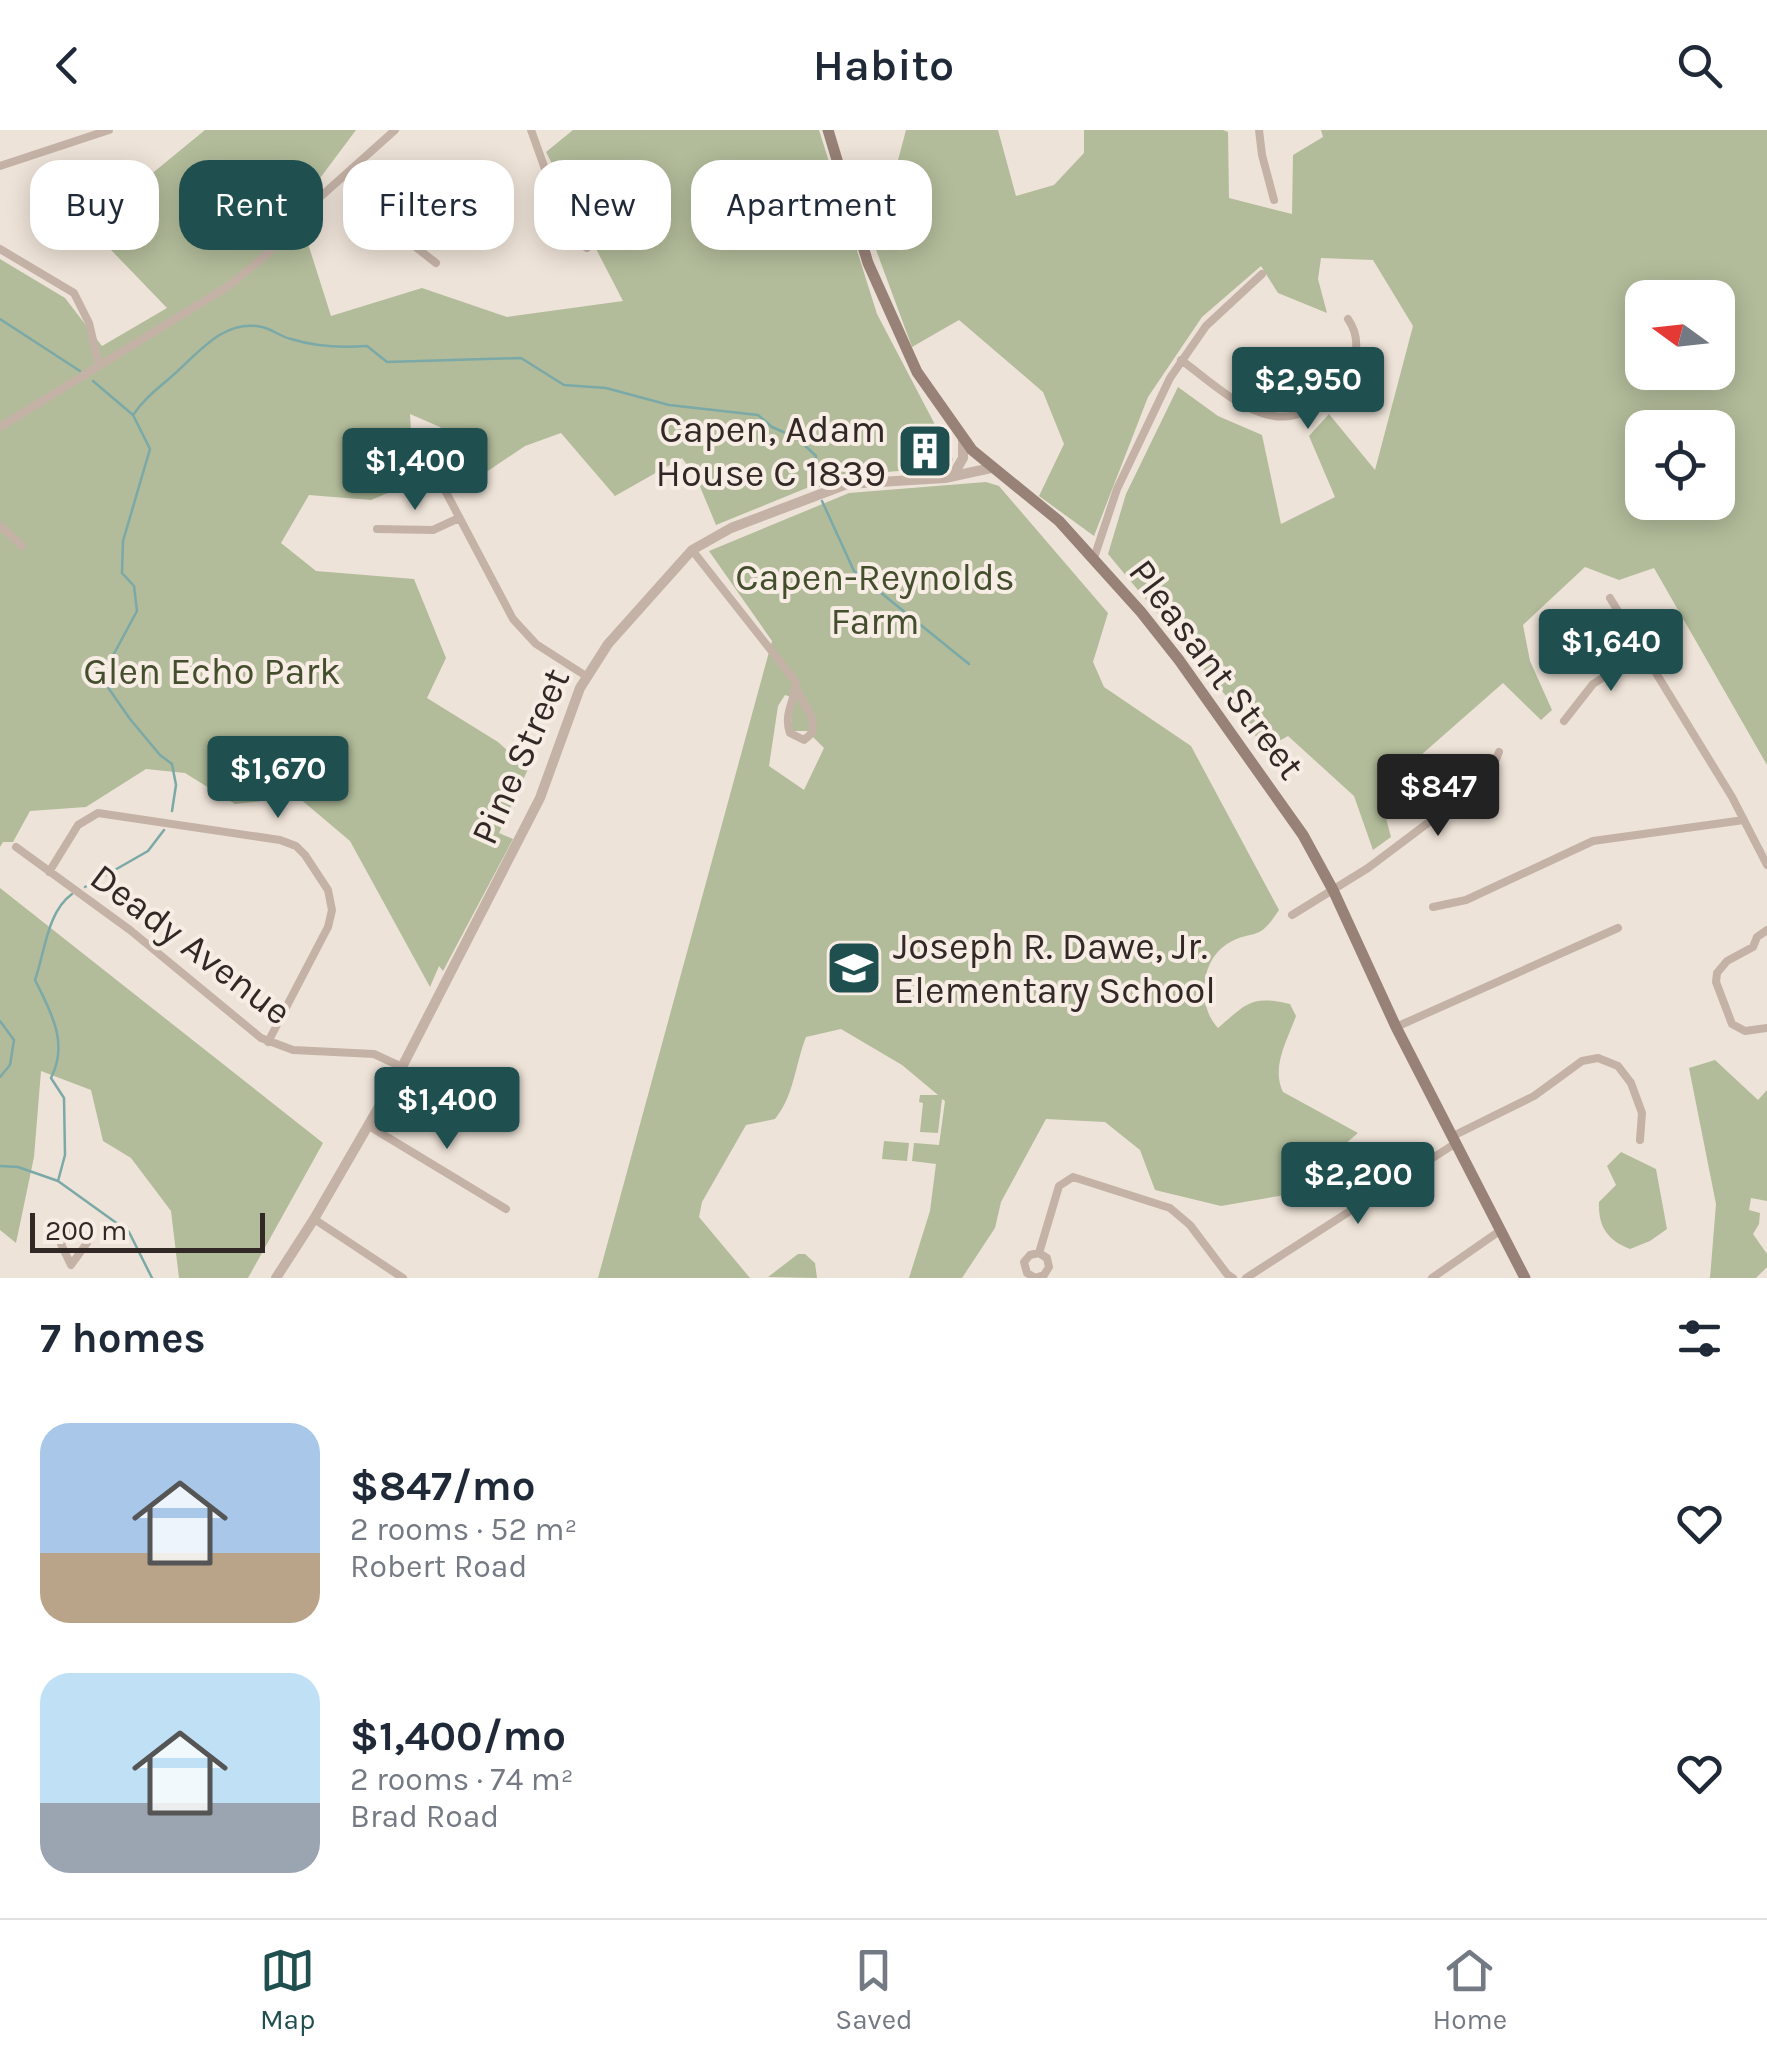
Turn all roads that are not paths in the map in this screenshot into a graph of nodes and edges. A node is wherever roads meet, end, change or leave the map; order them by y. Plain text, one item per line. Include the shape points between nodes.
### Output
1 (109, 130) edge
2 (395, 130) edge
3 (531, 130) edge
4 (828, 130) edge
5 (1259, 130) edge
6 (362, 160) edge
7 (542, 160) edge
8 (0, 166) edge
9 (343, 177) edge
10 (1274, 200) dead end
11 (0, 249) edge
12 (419, 250) edge
13 (436, 263) dead end
14 (1262, 274) dead end
15 (1348, 319) dead end
16 (1181, 360) junction
17 (99, 366) junction
18 (0, 427) edge
19 (964, 440) junction
20 (420, 443) dead end
21 (990, 468) junction
22 (952, 476) junction
23 (459, 518) junction
24 (0, 526) edge
25 (377, 529) dead end
26 (22, 546) dead end
27 (692, 550) junction
28 (1094, 558) junction
29 (1610, 598) dead end
30 (1643, 652) junction
31 (586, 676) junction
32 (796, 688) junction
33 (1564, 720) dead end
34 (1499, 752) dead end
35 (1744, 820) junction
36 (16, 848) dead end
37 (1767, 865) edge
38 (48, 872) junction
39 (1333, 890) junction
40 (1433, 908) dead end
41 (1292, 915) dead end
42 (1618, 928) dead end
43 (1767, 930) edge
44 (1396, 1026) junction
45 (1767, 1028) edge
46 (268, 1042) junction
47 (402, 1067) junction
48 (369, 1126) junction
49 (1454, 1140) junction
50 (1640, 1140) dead end
51 (506, 1209) dead end
52 (314, 1220) junction
53 (1500, 1230) junction
54 (1039, 1253) dead end
55 (72, 1265) dead end
56 (71, 1278) edge
57 (276, 1278) edge
58 (403, 1278) edge
59 (1233, 1278) edge
60 (1246, 1278) edge
61 (1432, 1278) edge
62 (1526, 1278) edge

1 - 8 street
2 - 6 street
3 - 7 street
4 - 19 main road, Pleasant Street via 884,302 917,372
5 - 10 street
9 - 17 street via 244,275
11 - 17 street via 74,292
12 - 13 street
14 - 16 street via 1206,326
15 - 16 street via 1357,341 1344,378 1320,406 1295,416 1246,406
16 - 28 street via 1117,489
17 - 18 street
19 - 21 main road, Pleasant Street
19 - 22 street
20 - 23 street
21 - 22 street, Pine Street
21 - 28 main road, Pleasant Street
22 - 27 street, Pine Street via 831,488
23 - 25 street via 432,530
23 - 31 street via 513,619 536,644
24 - 26 street
27 - 31 street, Pine Street
27 - 32 street via 774,650
28 - 39 main road, Pleasant Street via 1190,674 1303,835
29 - 30 street
30 - 33 street via 1593,684
30 - 35 street
31 - 47 street, Pine Street via 540,798
32 - 32 street via 812,720 804,740 788,728
34 - 39 street via 1489,777
35 - 37 street
35 - 40 street via 1593,841 1466,900
36 - 38 street, Deady Avenue
38 - 46 street, Deady Avenue
38 - 46 street via 78,825 98,813 296,846 328,890 332,916
39 - 41 street
39 - 44 main road, Pleasant Street
42 - 44 street
43 - 45 street via 1757,937 1757,949 1720,967 1716,982 1732,1024 1745,1031
44 - 49 main road, Pleasant Street
46 - 47 street, Deady Avenue via 304,1052 374,1054
47 - 48 street, Pine Street
48 - 51 street
48 - 52 street, Pine Street
49 - 50 street via 1582,1061 1598,1058 1618,1066 1631,1083 1642,1113
49 - 53 main road, Pleasant Street
49 - 60 street
52 - 57 street, Pine Street
52 - 58 street
53 - 61 street
53 - 62 main road, Pleasant Street
54 - 59 street via 1060,1186 1073,1177 1170,1208
55 - 56 street

